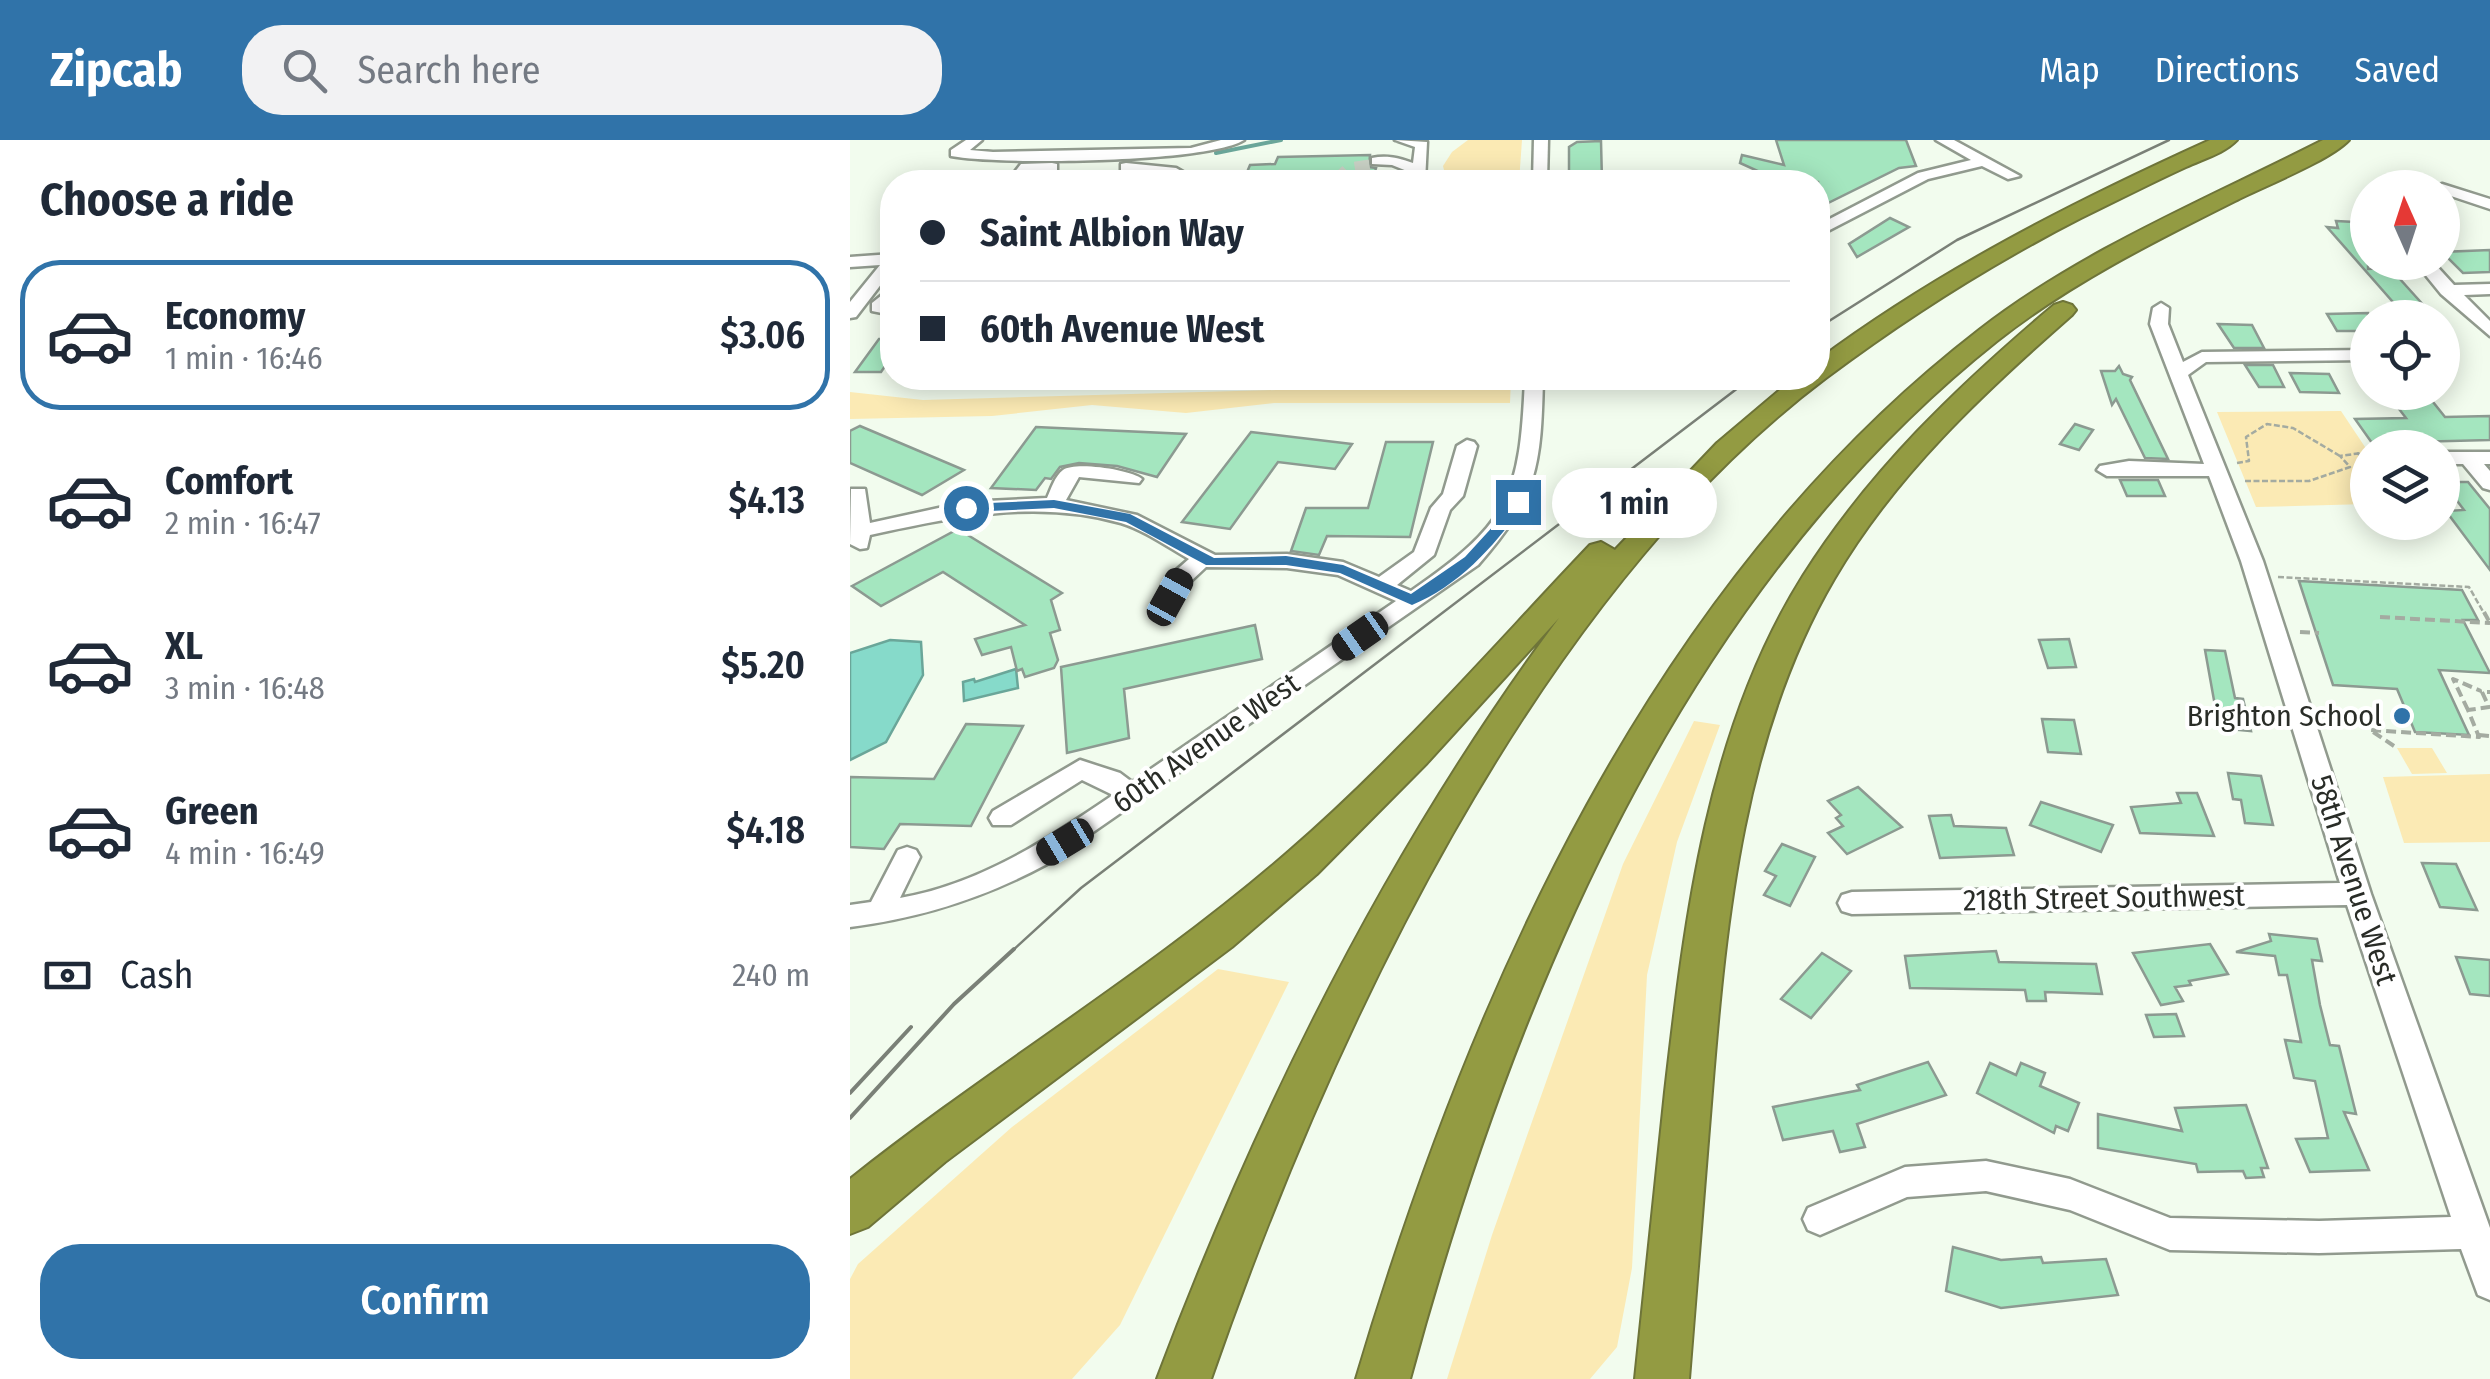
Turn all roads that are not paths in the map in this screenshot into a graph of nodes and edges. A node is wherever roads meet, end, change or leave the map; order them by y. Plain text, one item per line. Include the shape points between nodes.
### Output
1 (975, 140) edge
2 (1237, 140) edge
3 (1402, 140) edge
4 (1541, 140) edge
5 (1943, 140) edge
6 (2227, 140) edge
7 (2339, 140) edge
8 (1199, 147) edge
9 (1983, 161) junction
10 (1377, 163) tunnel mouth
11 (1026, 170) edge
12 (1138, 170) edge
13 (1180, 170) edge
14 (1400, 170) edge
15 (1418, 170) edge
16 (1540, 170) edge
17 (2013, 176) dead end
18 (2460, 192) edge
19 (2217, 203) junction
20 (2490, 204) edge
21 (1830, 220) edge
22 (1836, 222) junction
23 (1830, 225) edge
24 (880, 261) edge
25 (850, 262) edge
26 (880, 275) edge
27 (2439, 280) edge
28 (2490, 288) edge
29 (2448, 290) junction
30 (2161, 308) dead end
31 (850, 313) edge
32 (2490, 331) edge
33 (2350, 355) edge
34 (1830, 363) edge
35 (2180, 372) junction
36 (1534, 390) edge
37 (1797, 390) edge
38 (1467, 446) dead end
39 (2480, 458) edge
40 (2107, 470) dead end
41 (2225, 471) junction
42 (1132, 479) dead end
43 (2490, 484) edge
44 (858, 494) dead end
45 (1684, 494) junction
46 (1054, 504) junction
47 (857, 537) edge
48 (1202, 562) junction
49 (1381, 586) junction
50 (1170, 597) dead end
51 (1412, 600) junction
52 (1132, 795) junction
53 (1002, 818) dead end
54 (906, 857) dead end
55 (2357, 894) junction
56 (1852, 903) dead end
57 (879, 913) junction
58 (850, 916) edge
59 (850, 1210) edge
60 (1820, 1219) dead end
61 (2475, 1232) junction
62 (2490, 1283) edge
63 (1184, 1379) edge
64 (1382, 1379) edge
65 (1662, 1379) edge

1 - 8 street via 956,153
2 - 8 street
3 - 15 street via 1422,145
4 - 16 street
5 - 9 street
6 - 34 highway via 1969,268
7 - 19 highway
8 - 13 street
9 - 17 street
9 - 22 street via 1923,176
10 - 14 street
11 - 12 street
18 - 20 street
19 - 64 highway via 2035,303 1934,378 1840,468 1706,636 1614,791 1507,1019
19 - 65 highway via 2073,301 1997,365 1925,439 1860,515 1806,600 1775,665 1731,793 1706,917
21 - 22 street
22 - 23 street
24 - 25 street
26 - 31 street
27 - 29 street
28 - 29 street
29 - 32 street
30 - 35 street, 58th Avenue West via 2159,324
33 - 35 street via 2202,357
35 - 41 street, 58th Avenue West
36 - 51 street, 60th Avenue West via 1532,456 1518,502 1470,560
37 - 45 highway
38 - 49 street via 1453,496 1441,508 1423,555
39 - 43 street
40 - 41 street
41 - 55 street, 58th Avenue West
42 - 46 street via 1075,471
44 - 47 street
45 - 59 highway via 1626,525 1391,778 1266,896
45 - 63 highway via 1586,605 1528,684 1418,861 1350,988 1263,1178
46 - 47 street via 966,508
46 - 48 street via 1130,518
48 - 49 street via 1286,561 1343,569
48 - 50 street
49 - 51 street
51 - 52 street, 60th Avenue West
52 - 53 street via 1080,769
52 - 57 street, 60th Avenue West via 1010,874 963,895
54 - 57 street
55 - 56 street, 218th Street Southwest
55 - 61 street, 58th Avenue West
57 - 58 street, 60th Avenue West
60 - 61 street via 1905,1182 1986,1176 2070,1195 2170,1234
61 - 62 street, 58th Avenue West

